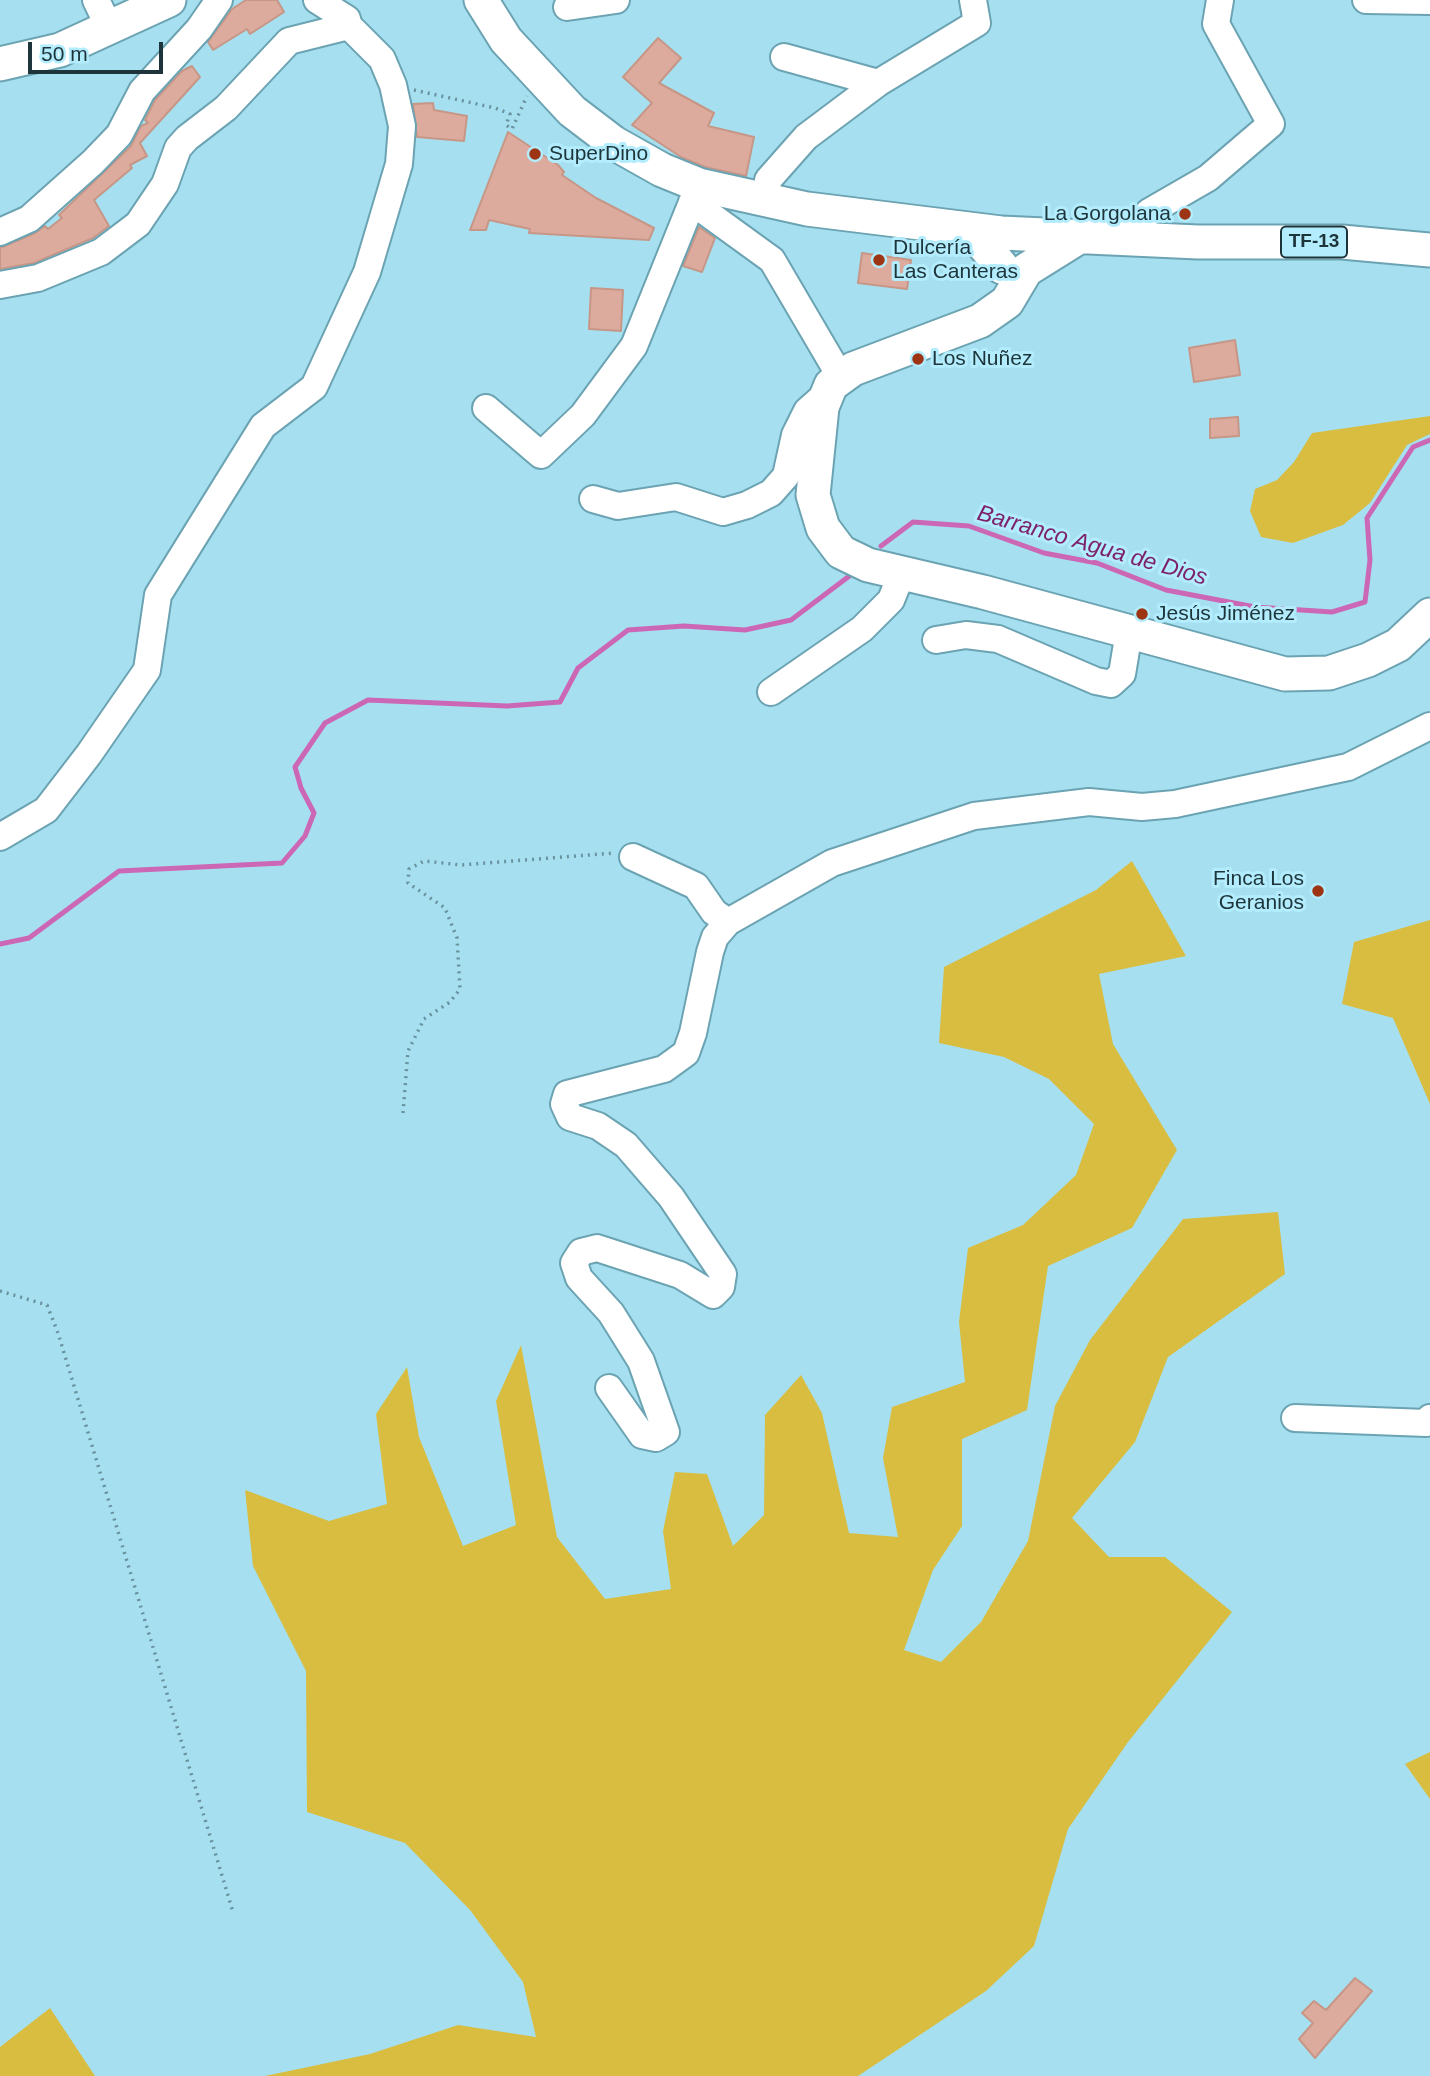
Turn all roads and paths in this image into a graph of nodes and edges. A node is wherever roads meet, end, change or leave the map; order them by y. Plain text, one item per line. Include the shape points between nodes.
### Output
1 (169, 0) edge
2 (219, 0) edge
3 (317, 0) edge
4 (481, 0) edge
5 (616, 0) edge
6 (1220, 0) edge
7 (1366, 0) edge
8 (1430, 1) edge
9 (567, 7) dead end
10 (975, 11) edge
11 (103, 14) edge
12 (349, 26) junction
13 (784, 57) dead end
14 (0, 64) edge
15 (536, 75) junction
16 (878, 83) junction
17 (393, 85) junction
18 (696, 193) junction
19 (766, 201) junction
20 (0, 232) edge
21 (1129, 238) junction
22 (1008, 247) junction
23 (1430, 250) edge
24 (0, 285) edge
25 (833, 386) junction
26 (486, 408) dead end
27 (593, 499) dead end
28 (902, 573) junction
29 (1426, 624) edge
30 (1129, 632) junction
31 (936, 640) dead end
32 (771, 692) dead end
33 (1430, 726) edge
34 (0, 837) edge
35 (633, 857) joint
36 (728, 922) junction
37 (403, 1113) dead end
38 (0, 1291) edge
39 (609, 1388) dead end
40 (1295, 1418) dead end
41 (1430, 1418) edge
42 (233, 1912) dead end

1 - 11 main road
2 - 20 street via 142,91 119,135 29,219
3 - 12 street via 347,19
4 - 15 main road
5 - 9 street
6 - 21 street via 1216,24 1271,124 1208,178 1149,212
7 - 8 street
10 - 16 street
11 - 14 main road via 60,50
12 - 17 street via 382,59
12 - 24 street via 289,41 226,108 178,148 165,184 138,224 101,252 37,278
13 - 16 street
15 - 17 path via 512,129 506,125 510,114 495,108
15 - 18 main road via 614,143
16 - 19 street via 806,137 768,180
17 - 34 street via 402,126 400,164 367,272 314,387 263,426 158,595 147,670 89,754 46,810
18 - 19 main road
18 - 25 street via 772,260
18 - 26 street via 634,346 583,415 541,455
19 - 22 main road
21 - 22 main road, TF-13 via 1079,237
21 - 23 main road, TF-13 via 1342,242
22 - 25 main road via 991,312 966,328
25 - 27 street via 807,411 795,435 786,476 771,494 723,512 676,497 618,506
25 - 28 main road via 813,480 823,528 841,552 854,560
28 - 30 main road
28 - 32 street via 891,600 862,629
29 - 30 main road via 1385,653 1309,676 1266,670
30 - 31 street via 1122,674 1111,684 998,639 966,635
33 - 36 street via 1348,767 1175,804 1142,807 1089,802 974,816 832,863
35 - 36 street via 696,886 714,912
35 - 37 path via 608,852 461,865 424,861 409,869 408,883 444,908 457,938 460,989 450,1002 424,1019 408,1051
36 - 39 street via 710,952 686,1053 664,1069 567,1094 564,1104 569,1117 598,1126 626,1145 671,1197 723,1274 721,1287 713,1295 680,1275 597,1248 581,1252 575,1264 579,1278 611,1313 641,1361 666,1432 656,1438 642,1435
38 - 42 path via 47,1306 58,1333
40 - 41 street via 1426,1423

